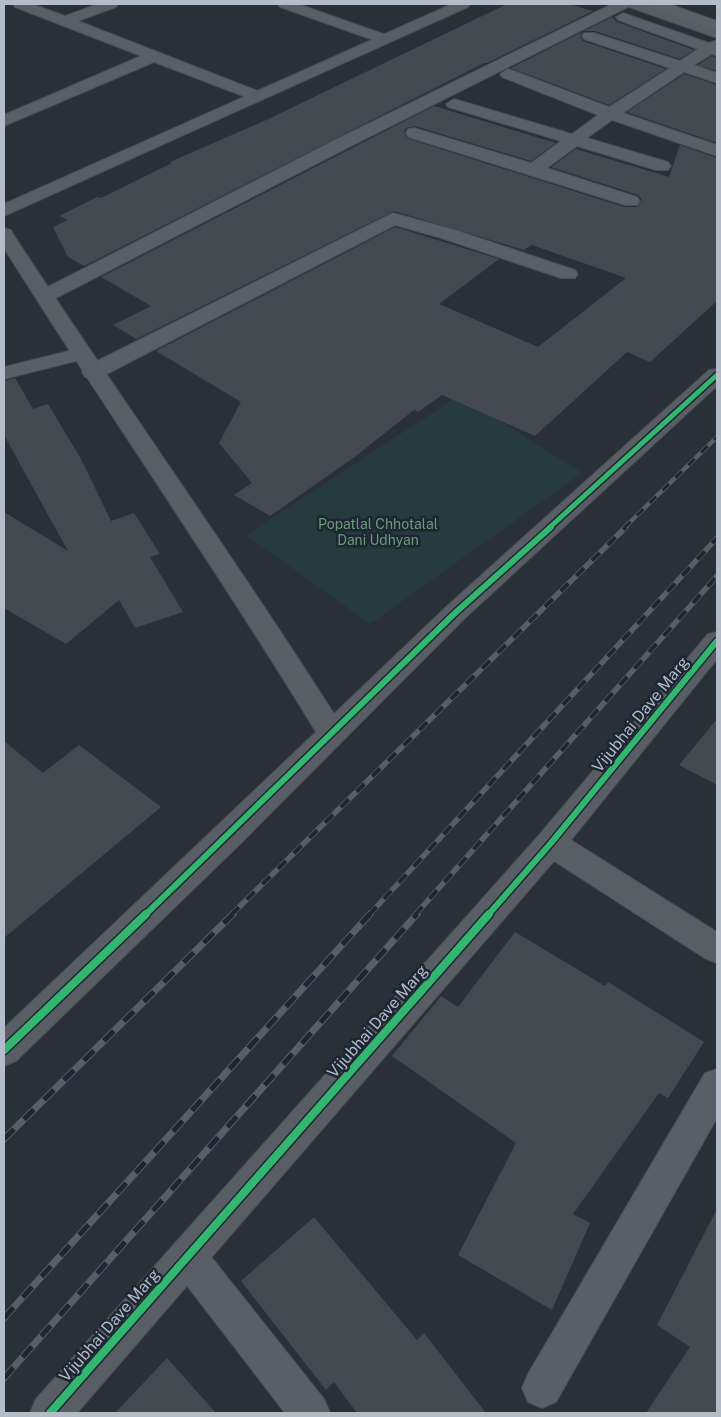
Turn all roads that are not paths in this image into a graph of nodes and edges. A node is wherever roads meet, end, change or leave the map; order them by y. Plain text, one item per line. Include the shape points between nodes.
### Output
1 (20, 4) edge
2 (111, 4) edge
3 (285, 4) edge
4 (463, 4) edge
5 (634, 4) edge
6 (656, 4) edge
7 (689, 4) edge
8 (623, 10) edge
9 (717, 14) edge
10 (65, 22) junction
11 (717, 26) edge
12 (717, 34) edge
13 (590, 36) dead end
14 (384, 39) junction
15 (715, 48) edge
16 (154, 56) junction
17 (683, 66) junction
18 (508, 74) dead end
19 (717, 78) edge
20 (257, 96) junction
21 (454, 104) dead end
22 (610, 113) junction
23 (4, 121) edge
24 (414, 133) dead end
25 (621, 136) junction
26 (573, 140) junction
27 (717, 151) edge
28 (662, 166) dead end
29 (534, 169) junction
30 (631, 201) dead end
31 (4, 211) edge
32 (4, 234) edge
33 (568, 274) dead end
34 (44, 296) junction
35 (87, 363) junction
36 (4, 373) edge
37 (717, 375) edge
38 (717, 641) edge
39 (332, 734) junction
40 (551, 843) junction
41 (717, 949) edge
42 (4, 1050) edge
43 (717, 1084) edge
44 (188, 1257) junction
45 (542, 1388) dead end
46 (50, 1413) edge
47 (310, 1413) edge

1 - 10 street
2 - 10 street
3 - 14 street
4 - 14 street
5 - 12 street
6 - 11 main road
7 - 9 main road
8 - 15 street
8 - 34 street via 341,144
10 - 16 street
13 - 17 street
14 - 20 street
15 - 17 street
16 - 20 street
16 - 23 street
17 - 19 street
17 - 22 street
18 - 22 street
20 - 31 street
21 - 26 street
22 - 25 street
22 - 26 street
24 - 29 street
25 - 26 street
25 - 27 street
25 - 28 street
26 - 29 street
29 - 30 street
32 - 34 street
33 - 35 street via 393,219
34 - 35 street
35 - 36 street
35 - 39 street via 280,649
37 - 39 street via 455,613
38 - 40 street, Vijubhai Dave Marg
39 - 42 street
40 - 41 street
40 - 44 street, Vijubhai Dave Marg
43 - 45 street
44 - 46 street, Vijubhai Dave Marg
44 - 47 street

